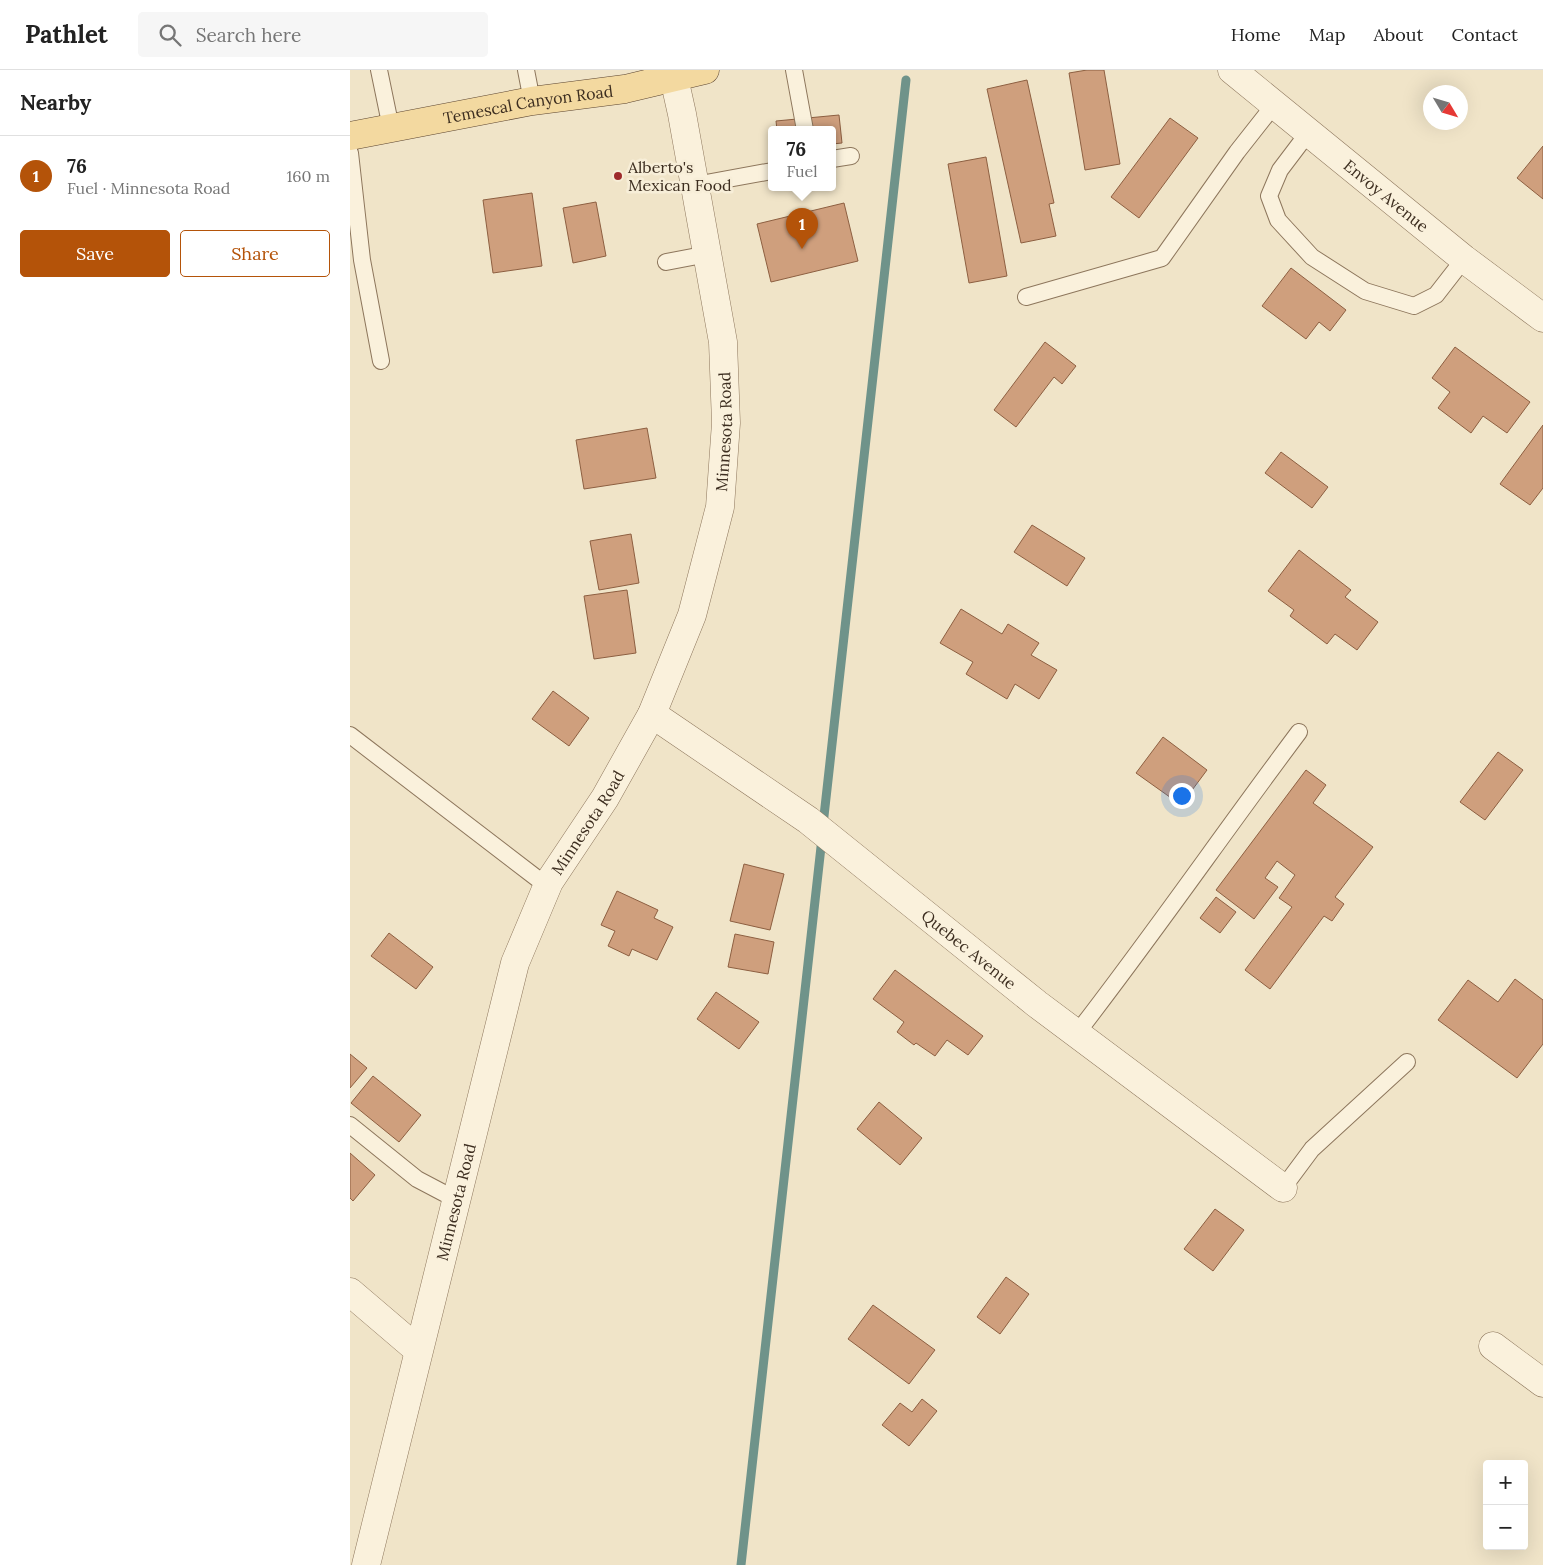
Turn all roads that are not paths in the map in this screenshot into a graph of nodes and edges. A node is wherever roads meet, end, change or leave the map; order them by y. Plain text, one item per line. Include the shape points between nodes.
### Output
1 (379, 70) edge
2 (526, 70) edge
3 (705, 70) edge
4 (794, 70) edge
5 (1232, 70) edge
6 (673, 74) edge
7 (532, 101) junction
8 (1274, 105) junction
9 (804, 126) edge
10 (391, 128) junction
11 (1308, 133) junction
12 (350, 136) edge
13 (350, 153) edge
14 (850, 156) dead end
15 (836, 158) edge
16 (768, 172) edge
17 (695, 185) junction
18 (708, 254) junction
19 (1464, 258) junction
20 (666, 262) dead end
21 (1026, 297) dead end
22 (1543, 318) edge
23 (381, 361) dead end
24 (652, 714) junction
25 (1299, 732) dead end
26 (350, 735) edge
27 (547, 886) junction
28 (1077, 1033) junction
29 (1406, 1062) dead end
30 (350, 1125) edge
31 (1283, 1188) joint
32 (455, 1199) junction
33 (350, 1292) edge
34 (1493, 1346) dead end
35 (418, 1350) junction
36 (1543, 1383) edge
37 (366, 1565) edge

1 - 10 lane
2 - 7 lane
3 - 6 main road, Temescal Canyon Road
4 - 9 lane
5 - 8 street, Envoy Avenue
6 - 7 main road, Temescal Canyon Road via 626,89
6 - 17 street, Minnesota Road
7 - 10 main road, Temescal Canyon Road
8 - 11 street, Envoy Avenue
8 - 21 lane via 1162,258
10 - 12 main road, Temescal Canyon Road
11 - 19 street, Envoy Avenue
11 - 19 lane via 1280,170 1270,196 1278,220 1312,257 1365,292 1414,306 1436,295
13 - 23 lane via 362,260
14 - 15 lane
16 - 17 lane
17 - 18 street, Minnesota Road
18 - 20 lane
18 - 24 street, Minnesota Road via 724,342 726,423 720,507 692,615
19 - 22 street, Envoy Avenue
24 - 27 street, Minnesota Road via 605,798
24 - 28 street, Quebec Avenue via 808,820
25 - 28 lane
26 - 27 lane
27 - 32 street, Minnesota Road via 515,963
28 - 31 street, Quebec Avenue
29 - 31 lane via 1312,1149
30 - 32 lane via 417,1179
32 - 35 street, Minnesota Road
33 - 35 street
34 - 36 street
35 - 37 street, Minnesota Road

